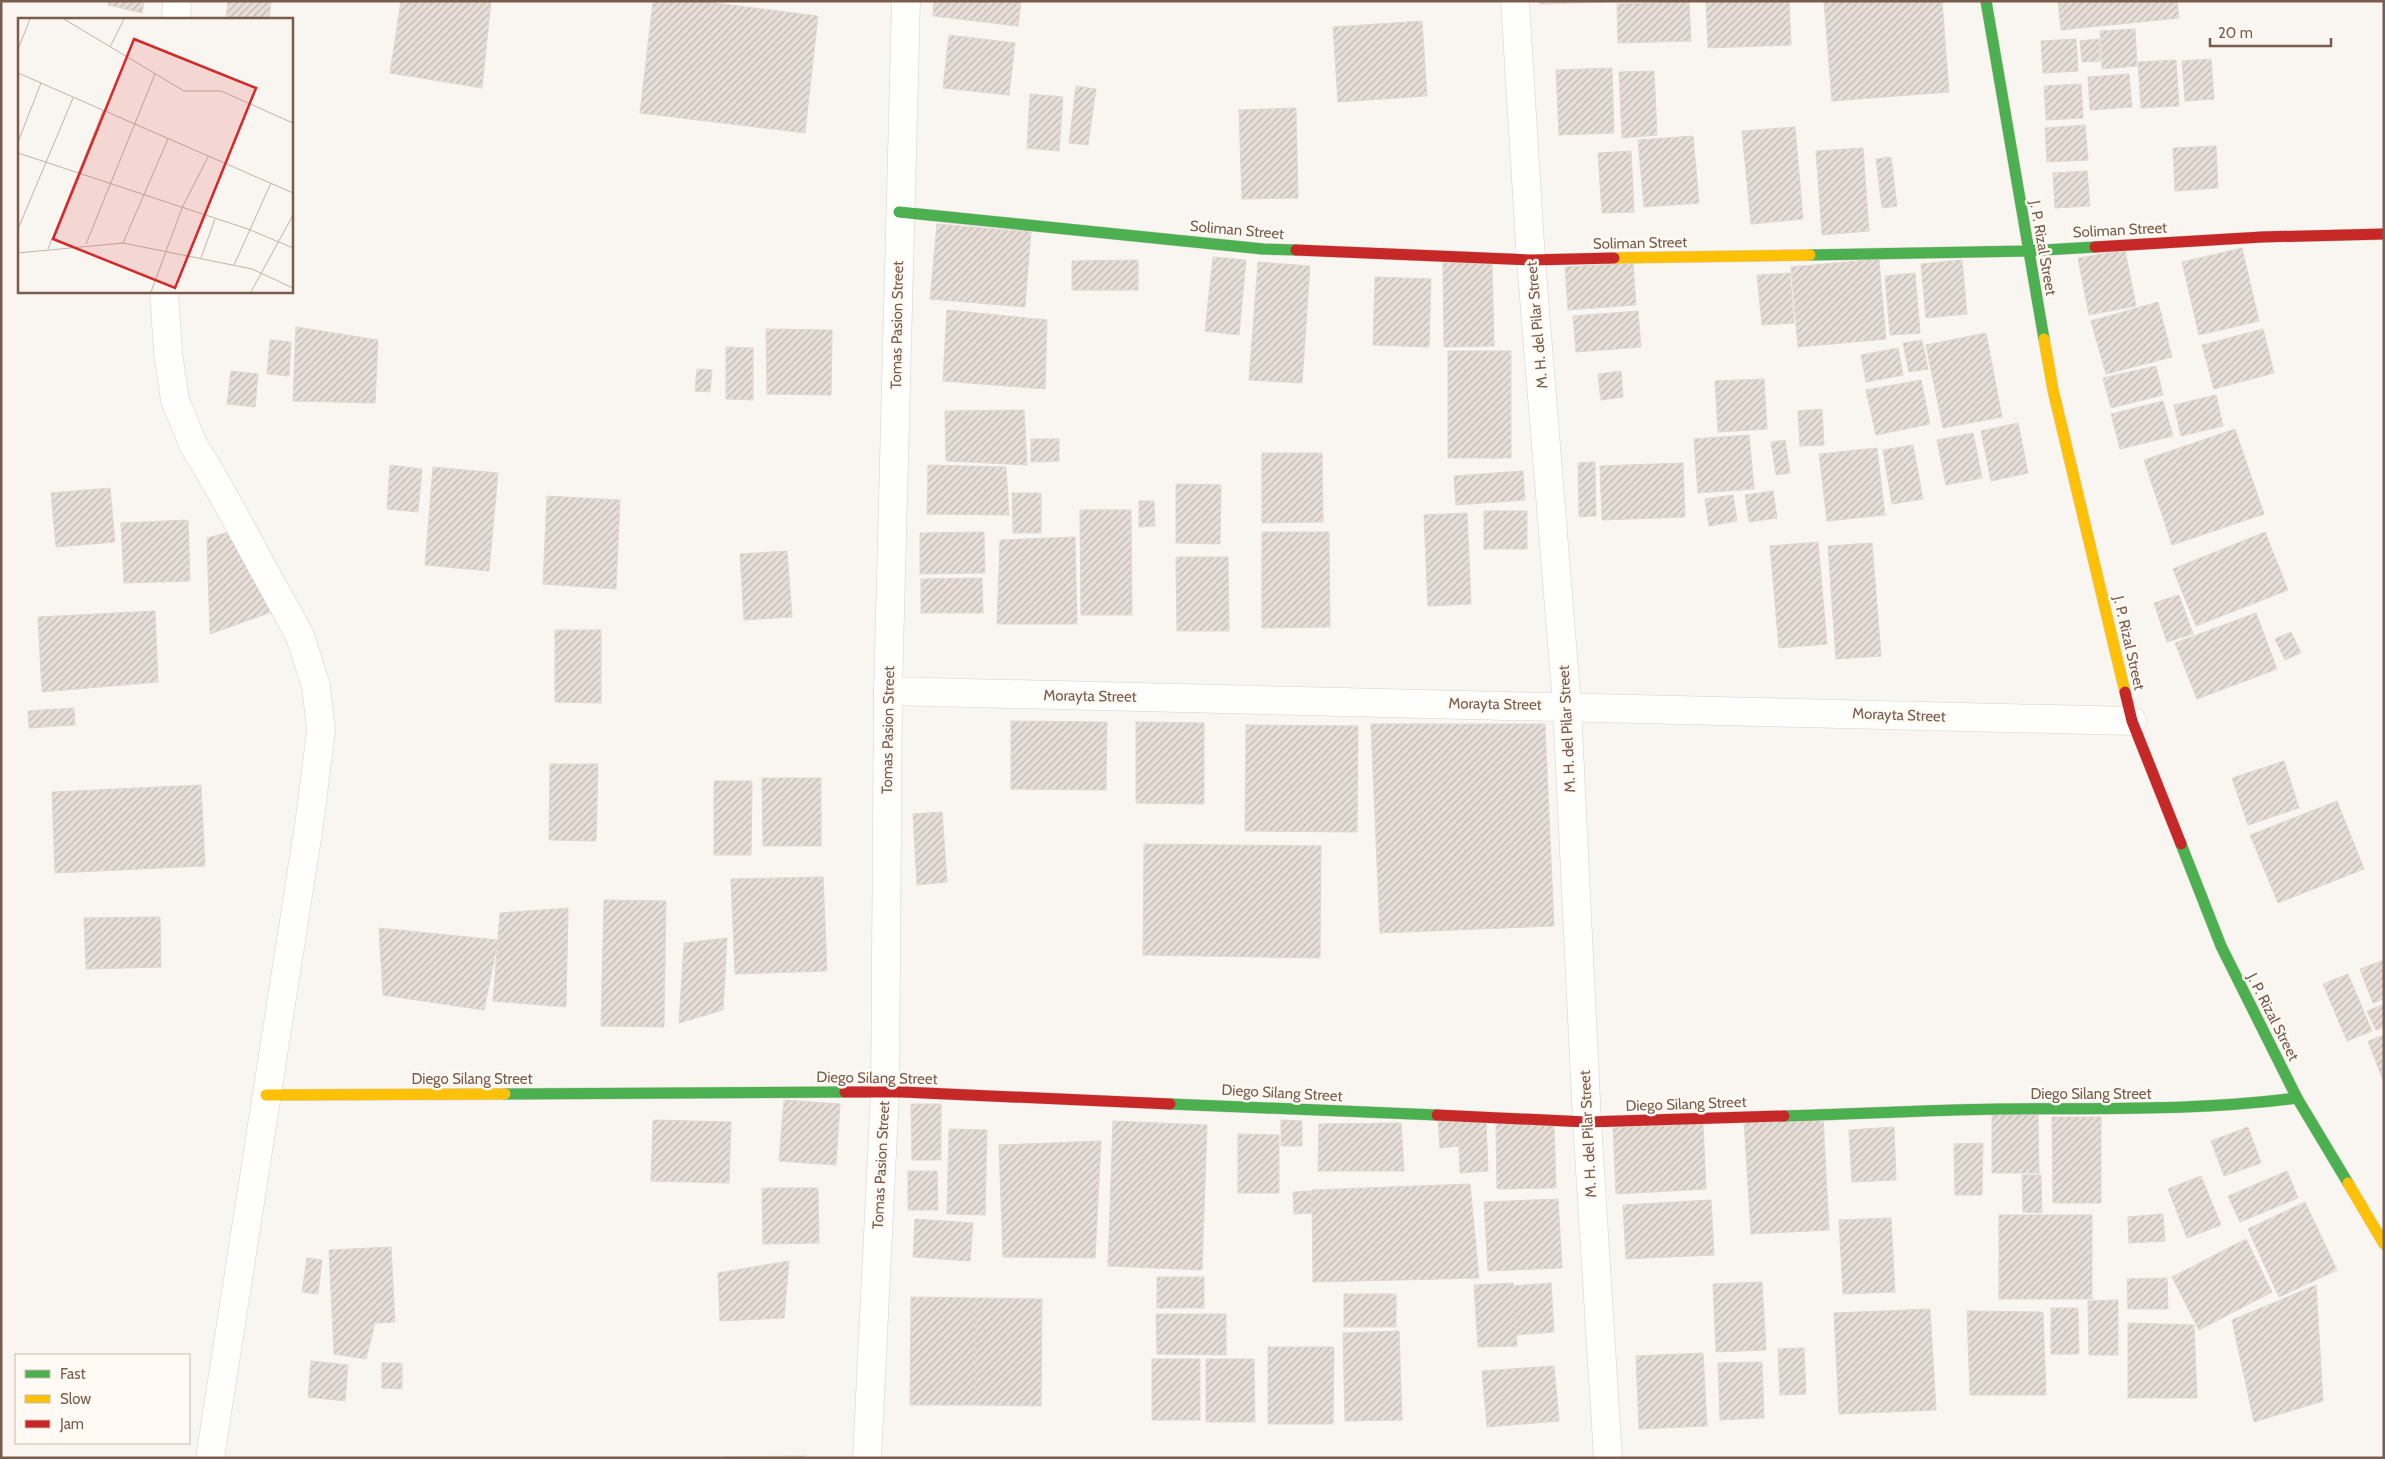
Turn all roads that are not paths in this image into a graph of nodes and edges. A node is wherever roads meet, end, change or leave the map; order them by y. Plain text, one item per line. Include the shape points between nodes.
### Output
1 (177, 1) edge
2 (906, 1) edge
3 (1515, 1) edge
4 (1986, 1) edge
5 (176, 18) edge
6 (899, 212) junction
7 (2384, 234) edge
8 (2027, 251) junction
9 (1531, 260) junction
10 (164, 292) edge
11 (888, 690) junction
12 (1567, 706) junction
13 (2132, 721) junction
14 (885, 1092) junction
15 (266, 1095) junction
16 (2297, 1098) junction
17 (1587, 1122) junction
18 (2384, 1244) edge
19 (210, 1458) edge
20 (866, 1458) edge
21 (1608, 1458) edge

1 - 5 street
2 - 6 street, Tomas Pasion Street
3 - 9 street, M. H. del Pilar Street
4 - 8 street, J. P. Rizal Street
6 - 9 street, Soliman Street via 1262,249
6 - 11 street, Tomas Pasion Street
7 - 8 street, Soliman Street via 2262,237
8 - 9 street, Soliman Street
8 - 13 street, J. P. Rizal Street via 2053,390
9 - 12 street, M. H. del Pilar Street
10 - 15 street via 175,400 192,444 300,636 316,686 320,740
11 - 12 street, Morayta Street
11 - 14 street, Tomas Pasion Street
12 - 13 street, Morayta Street
12 - 17 street, M. H. del Pilar Street
13 - 16 street, J. P. Rizal Street via 2221,946
14 - 15 street, Diego Silang Street
14 - 17 street, Diego Silang Street
14 - 20 street, Tomas Pasion Street
15 - 19 street
16 - 17 street, Diego Silang Street via 2168,1109 2000,1109
16 - 18 street, J. P. Rizal Street
17 - 21 street, M. H. del Pilar Street

